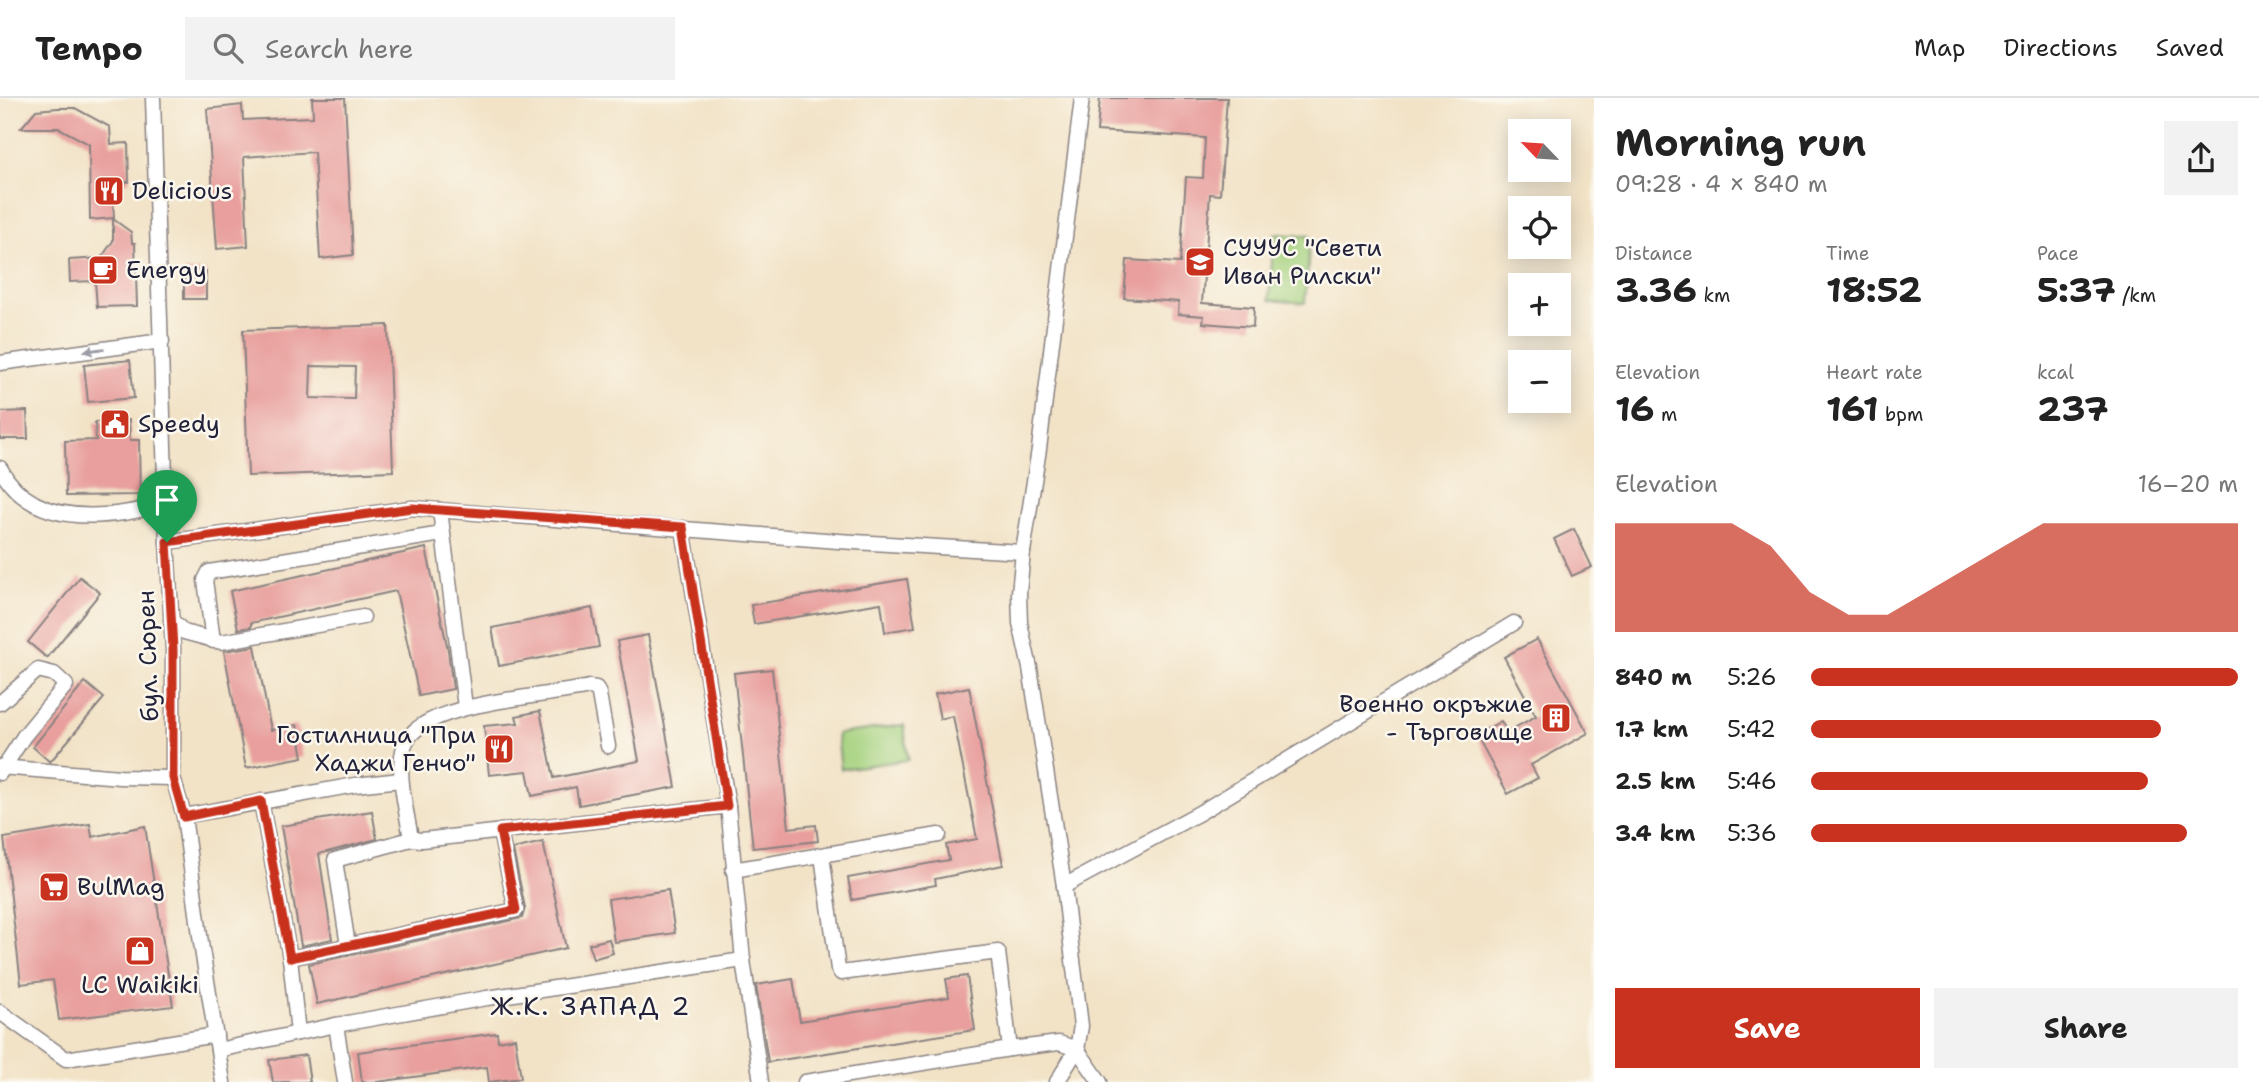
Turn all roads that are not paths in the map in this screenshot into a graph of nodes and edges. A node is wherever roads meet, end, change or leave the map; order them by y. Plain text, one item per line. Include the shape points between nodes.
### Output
1 (153, 98) edge
2 (1082, 98) edge
3 (162, 341) junction
4 (0, 363) edge
5 (0, 468) edge
6 (165, 504) junction
7 (440, 510) junction
8 (683, 527) junction
9 (442, 534) junction
10 (167, 542) junction
11 (1023, 552) junction
12 (363, 617) dead end
13 (171, 620) junction
14 (1514, 623) dead end
15 (213, 641) junction
16 (0, 703) edge
17 (465, 707) junction
18 (608, 746) dead end
19 (1, 769) edge
20 (173, 778) junction
21 (401, 780) junction
22 (261, 801) junction
23 (727, 806) junction
24 (184, 817) junction
25 (500, 831) junction
26 (939, 835) dead end
27 (411, 839) junction
28 (822, 856) junction
29 (733, 870) junction
30 (1064, 886) junction
31 (348, 946) junction
32 (290, 958) junction
33 (743, 960) junction
34 (0, 1012) edge
35 (335, 1026) junction
36 (298, 1033) junction
37 (217, 1043) junction
38 (1010, 1049) junction
39 (1077, 1049) junction
40 (223, 1082) edge
41 (345, 1082) edge
42 (761, 1082) edge
43 (805, 1082) edge
44 (1057, 1082) edge
45 (1100, 1082) edge

1 - 3 street, бул. Сюрен
2 - 11 street
3 -> 4 street
3 - 6 street, бул. Сюрен
5 - 6 street via 8,483 40,507 67,515 106,516
6 - 10 street, бул. Сюрен
7 - 8 street
7 - 9 street
7 - 10 street via 412,508
8 - 11 street
8 - 23 street
9 - 15 street via 209,572 205,580
9 - 17 street
10 - 13 street, бул. Сюрен
11 - 30 street via 1020,623
12 - 15 street
13 - 15 street via 184,632
13 - 20 street, бул. Сюрен
14 - 30 street via 1201,812
16 - 19 street via 38,670 54,674 66,685
17 - 18 street via 596,688
17 - 21 street via 421,724 405,743
19 - 20 street
20 - 24 street, бул. Сюрен
21 - 22 street
21 - 27 street
22 - 24 street
22 - 32 street
23 - 25 street
23 - 29 street
24 - 37 street, бул. Сюрен
25 - 27 street
25 - 31 street via 516,910
26 - 28 street
27 - 31 street via 335,860
28 - 29 street
28 - 38 street via 838,970 998,952
29 - 33 street
30 - 39 street via 1082,1026
31 - 32 street
32 - 36 street
33 - 35 street
33 - 42 street
34 - 37 street via 66,1059
35 - 36 street
35 - 41 street
36 - 37 street
37 - 40 street, бул. Сюрен
38 - 39 street via 1059,1043
38 - 43 street
39 - 44 street
39 - 45 street

